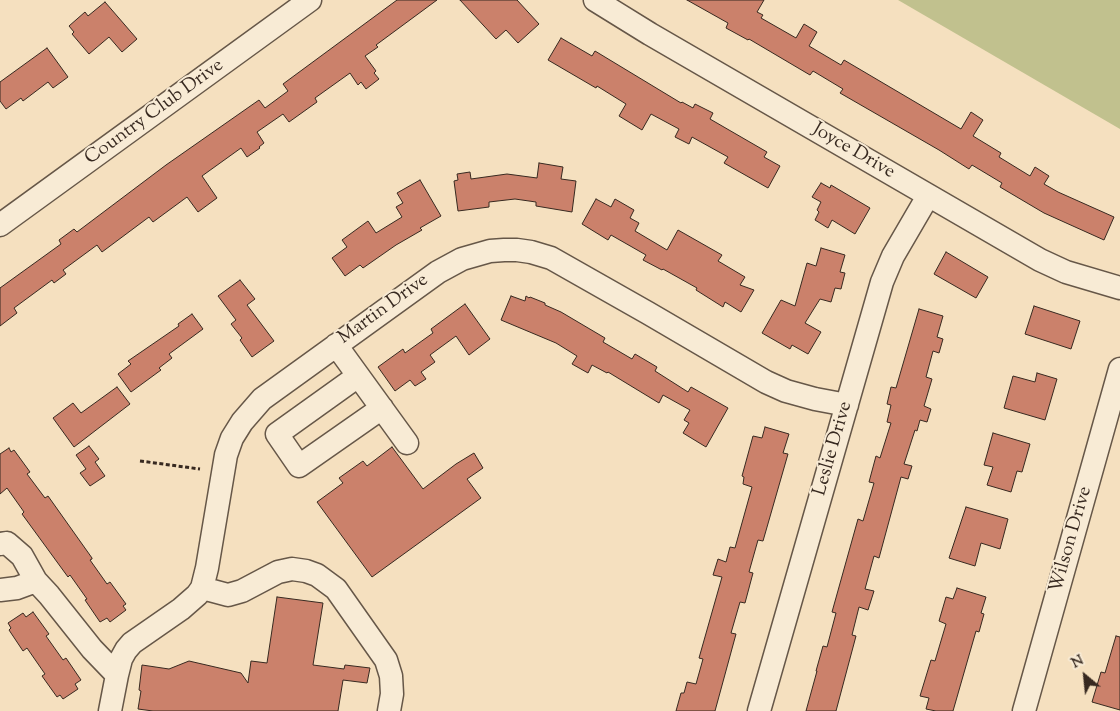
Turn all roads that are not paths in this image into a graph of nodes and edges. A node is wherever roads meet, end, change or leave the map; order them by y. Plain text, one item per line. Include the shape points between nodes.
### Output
1 (310, 0) edge
2 (595, 0) edge
3 (928, 196) junction
4 (0, 226) edge
5 (1120, 288) edge
6 (336, 345) junction
7 (1120, 369) edge
8 (358, 376) junction
9 (846, 405) junction
10 (382, 408) junction
11 (407, 443) dead end
12 (0, 544) edge
13 (36, 581) junction
14 (202, 588) junction
15 (0, 590) edge
16 (117, 675) junction
17 (110, 711) edge
18 (389, 711) edge
19 (758, 711) edge
20 (1024, 711) edge

1 - 4 street, Country Club Drive
2 - 3 street, Joyce Drive
3 - 5 street, Joyce Drive via 1040,260 1066,272
3 - 9 street, Leslie Drive via 893,256 882,282
6 - 8 street
6 - 9 street, Martin Drive via 448,265 476,254 517,250 551,258 766,382 786,391
6 - 14 street, Martin Drive via 262,399 232,438
7 - 20 street, Wilson Drive
8 - 10 street
8 - 10 street via 277,434 298,466
9 - 19 street, Leslie Drive
10 - 11 street
12 - 13 street via 7,543 22,556
13 - 15 street
13 - 16 street
14 - 16 street via 181,610 132,643 121,659
14 - 18 street via 228,595 292,569 306,571 336,589 386,660 391,676
16 - 17 street

